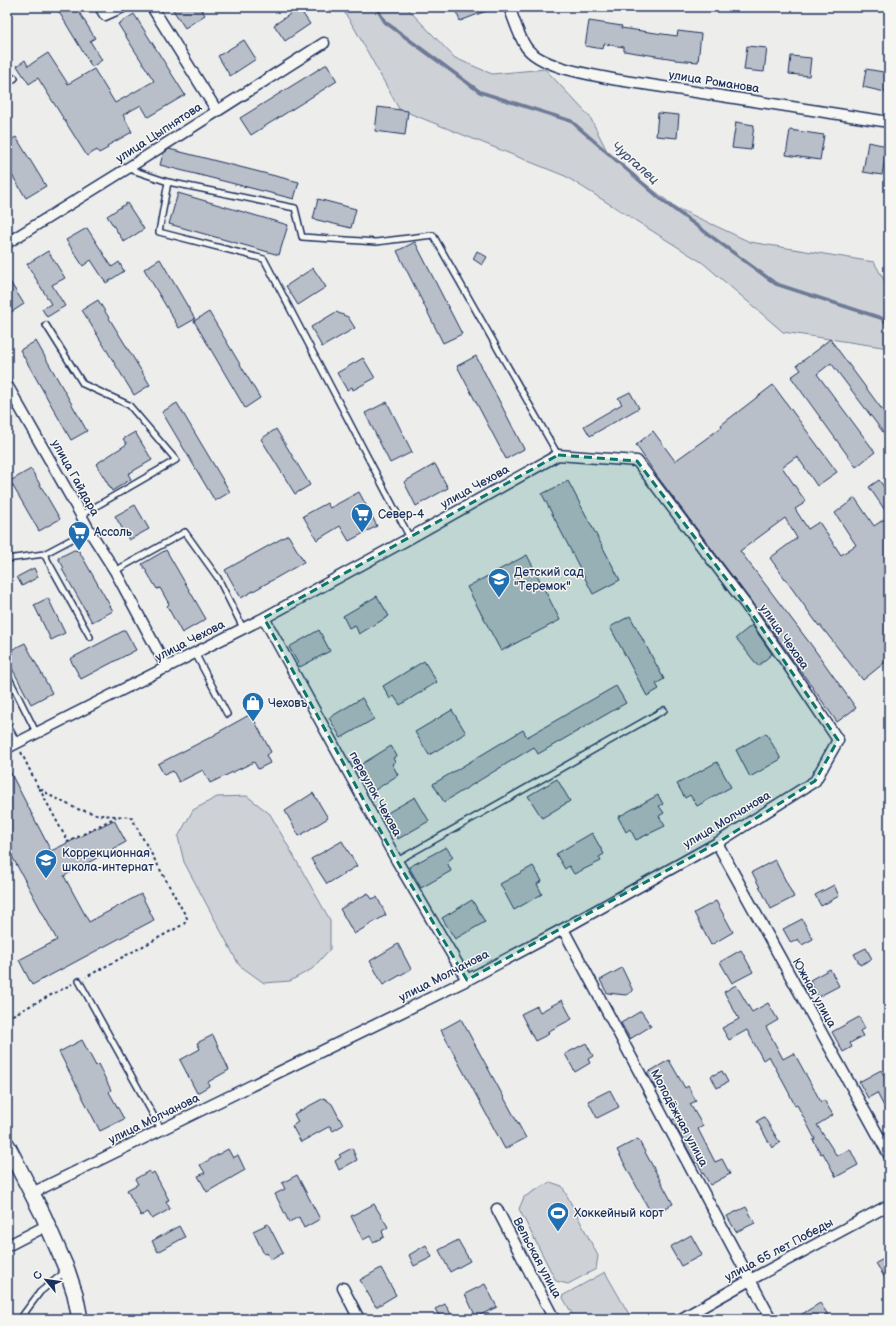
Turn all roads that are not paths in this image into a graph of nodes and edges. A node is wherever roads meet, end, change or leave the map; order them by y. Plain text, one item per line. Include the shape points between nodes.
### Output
1 (100, 7) edge
2 (123, 7) edge
3 (152, 7) edge
4 (509, 7) edge
5 (324, 43) dead end
6 (15, 78) dead end
7 (7, 84) edge
8 (217, 111) junction
9 (889, 122) edge
10 (128, 168) junction
11 (168, 182) junction
12 (7, 243) edge
13 (46, 326) dead end
14 (7, 385) edge
15 (10, 398) edge
16 (558, 455) junction
17 (81, 514) junction
18 (89, 530) junction
19 (410, 538) junction
20 (44, 554) junction
21 (7, 559) edge
22 (114, 571) junction
23 (264, 618) junction
24 (243, 628) junction
25 (90, 637) dead end
26 (195, 653) junction
27 (167, 668) junction
28 (7, 674) edge
29 (664, 710) dead end
30 (227, 714) dead end
31 (7, 724) edge
32 (36, 732) junction
33 (838, 740) joint
34 (17, 743) junction
35 (7, 748) edge
36 (717, 844) junction
37 (397, 861) junction
38 (563, 929) junction
39 (467, 980) junction
40 (79, 981) road end
41 (161, 1129) junction
42 (7, 1145) edge
43 (889, 1155) edge
44 (32, 1194) junction
45 (889, 1206) edge
46 (497, 1209) dead end
47 (48, 1225) junction
48 (7, 1246) edge
49 (67, 1270) junction
50 (750, 1280) junction
51 (343, 1288) dead end
52 (20, 1319) edge
53 (80, 1319) edge
54 (359, 1319) edge
55 (554, 1319) edge
56 (681, 1319) edge
57 (771, 1319) edge

1 - 2 street via 105,15
3 - 8 street
4 - 9 street, улица Романова via 531,54 577,72
5 - 8 street, улица Цыпнятова
6 - 7 lane
8 - 10 street, улица Цыпнятова
10 - 11 lane
10 - 12 street, улица Цыпнятова
11 - 16 lane via 295,208 302,236 376,242 433,235
11 - 19 lane via 159,232 264,259
13 - 17 lane via 83,384 129,405 176,460
14 - 15 street, улица Гайдара
15 - 17 street, улица Гайдара
16 - 19 street, улица Чехова
16 - 33 street, улица Чехова via 637,461 746,605
17 - 18 street, улица Гайдара
18 - 20 lane
18 - 22 street, улица Гайдара
19 - 23 street, улица Чехова
20 - 21 lane
20 - 25 lane
22 - 24 lane via 185,532 218,578
22 - 27 street, улица Гайдара
23 - 24 street, улица Чехова
23 - 37 street, переулок Чехова
24 - 26 street, улица Чехова
26 - 27 street, улица Чехова
26 - 30 lane
27 - 32 street, улица Чехова
28 - 32 lane
29 - 37 lane
31 - 34 lane
32 - 34 street, улица Чехова
33 - 36 street, улица Молчанова via 815,781
34 - 35 street, улица Чехова
36 - 38 street, улица Молчанова
36 - 43 street, Южная улица
37 - 39 street, переулок Чехова
38 - 39 street, улица Молчанова
38 - 50 street, Молодёжная улица
39 - 41 street, улица Молчанова
40 - 41 lane
41 - 44 street, улица Молчанова
42 - 44 main road
44 - 47 main road
45 - 50 street, улица 65 лет Победы
46 - 55 street, Вельская улица
47 - 48 street
47 - 49 main road
49 - 52 lane via 40,1292
49 - 53 main road
50 - 56 street, улица 65 лет Победы
50 - 57 street, Молодёжная улица
51 - 54 street

